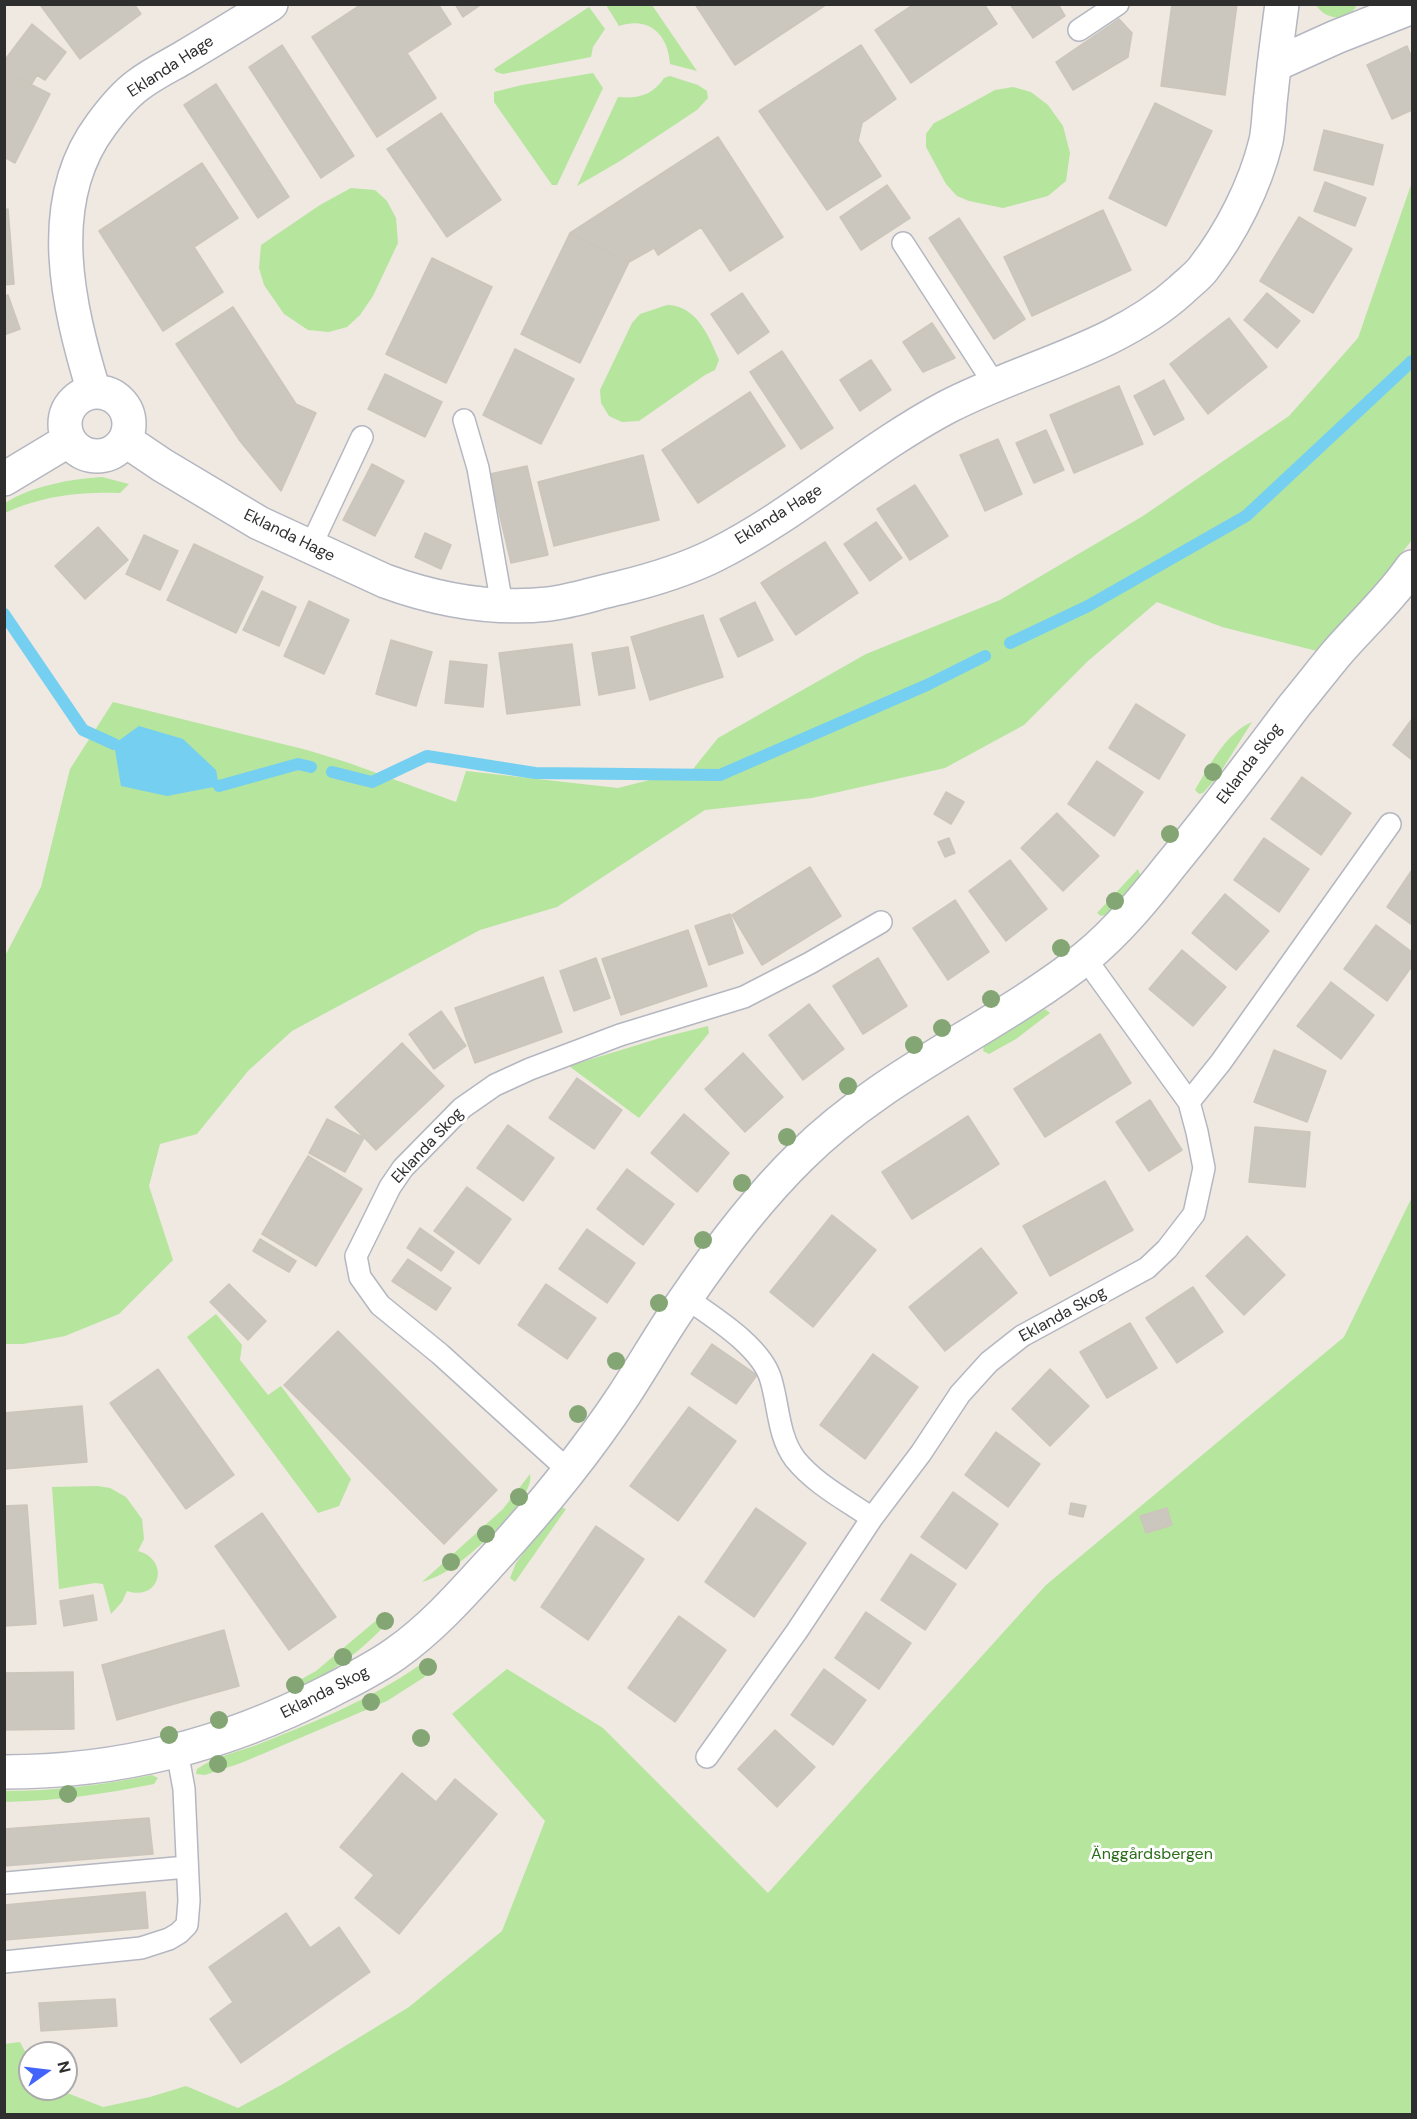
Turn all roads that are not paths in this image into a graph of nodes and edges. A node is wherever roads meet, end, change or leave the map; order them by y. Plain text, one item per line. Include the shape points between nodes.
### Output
1 (271, 4) edge
2 (1118, 4) edge
3 (1282, 4) edge
4 (1402, 8) edge
5 (1079, 30) dead end
6 (1274, 65) junction
7 (903, 243) dead end
8 (995, 385) junction
9 (94, 392) junction
10 (464, 420) dead end
11 (362, 437) dead end
12 (69, 440) junction
13 (125, 440) junction
14 (4, 479) edge
15 (310, 548) junction
16 (1413, 567) edge
17 (502, 605) junction
18 (1390, 824) dead end
19 (880, 922) dead end
20 (1085, 958) junction
21 (1189, 1102) junction
22 (686, 1298) junction
23 (569, 1471) junction
24 (872, 1518) junction
25 (177, 1751) junction
26 (707, 1757) dead end
27 (4, 1772) edge
28 (187, 1867) junction
29 (6, 1883) edge
30 (4, 1962) edge

1 - 9 street, Eklanda Hage via 138,85 114,107 78,164 68,203 64,243 77,326
2 - 5 lane
3 - 6 street, Eklanda Hage
4 - 6 street
6 - 8 street, Eklanda Hage via 1266,140 1252,180 1236,219 1202,270 1166,304 1124,331
7 - 8 lane
8 - 17 street, Eklanda Hage via 911,428 716,555 674,572 590,595 550,603
9 - 12 street via 77,399 66,414 65,432
9 - 13 street via 113,396 121,403 129,421
10 - 17 lane via 478,468
11 - 15 lane
12 - 13 street via 92,457 111,453
12 - 14 street
13 - 15 street, Eklanda Hage via 259,524
15 - 17 street, Eklanda Hage via 405,588 466,602
16 - 20 street, Eklanda Skog via 1330,661 1127,920
18 - 21 lane
19 - 23 lane, Eklanda Skog via 744,997 620,1035 495,1085 462,1108 403,1168 390,1187 356,1256 360,1277 380,1305
20 - 21 lane, Eklanda Skog
20 - 22 street, Eklanda Skog via 838,1122 800,1157 741,1223
21 - 24 lane, Eklanda Skog via 1204,1168 1194,1214 1148,1268 1022,1336 989,1362 960,1395
22 - 23 street, Eklanda Skog via 622,1398
22 - 24 lane via 741,1338 762,1362 771,1378 782,1435 794,1457 809,1474
23 - 25 street, Eklanda Skog via 453,1605 398,1652 296,1709 206,1744
24 - 26 lane, Eklanda Skog
25 - 27 street, Eklanda Skog via 73,1770
25 - 28 lane via 184,1790
28 - 29 lane
28 - 30 lane via 187,1925 169,1940 141,1948

